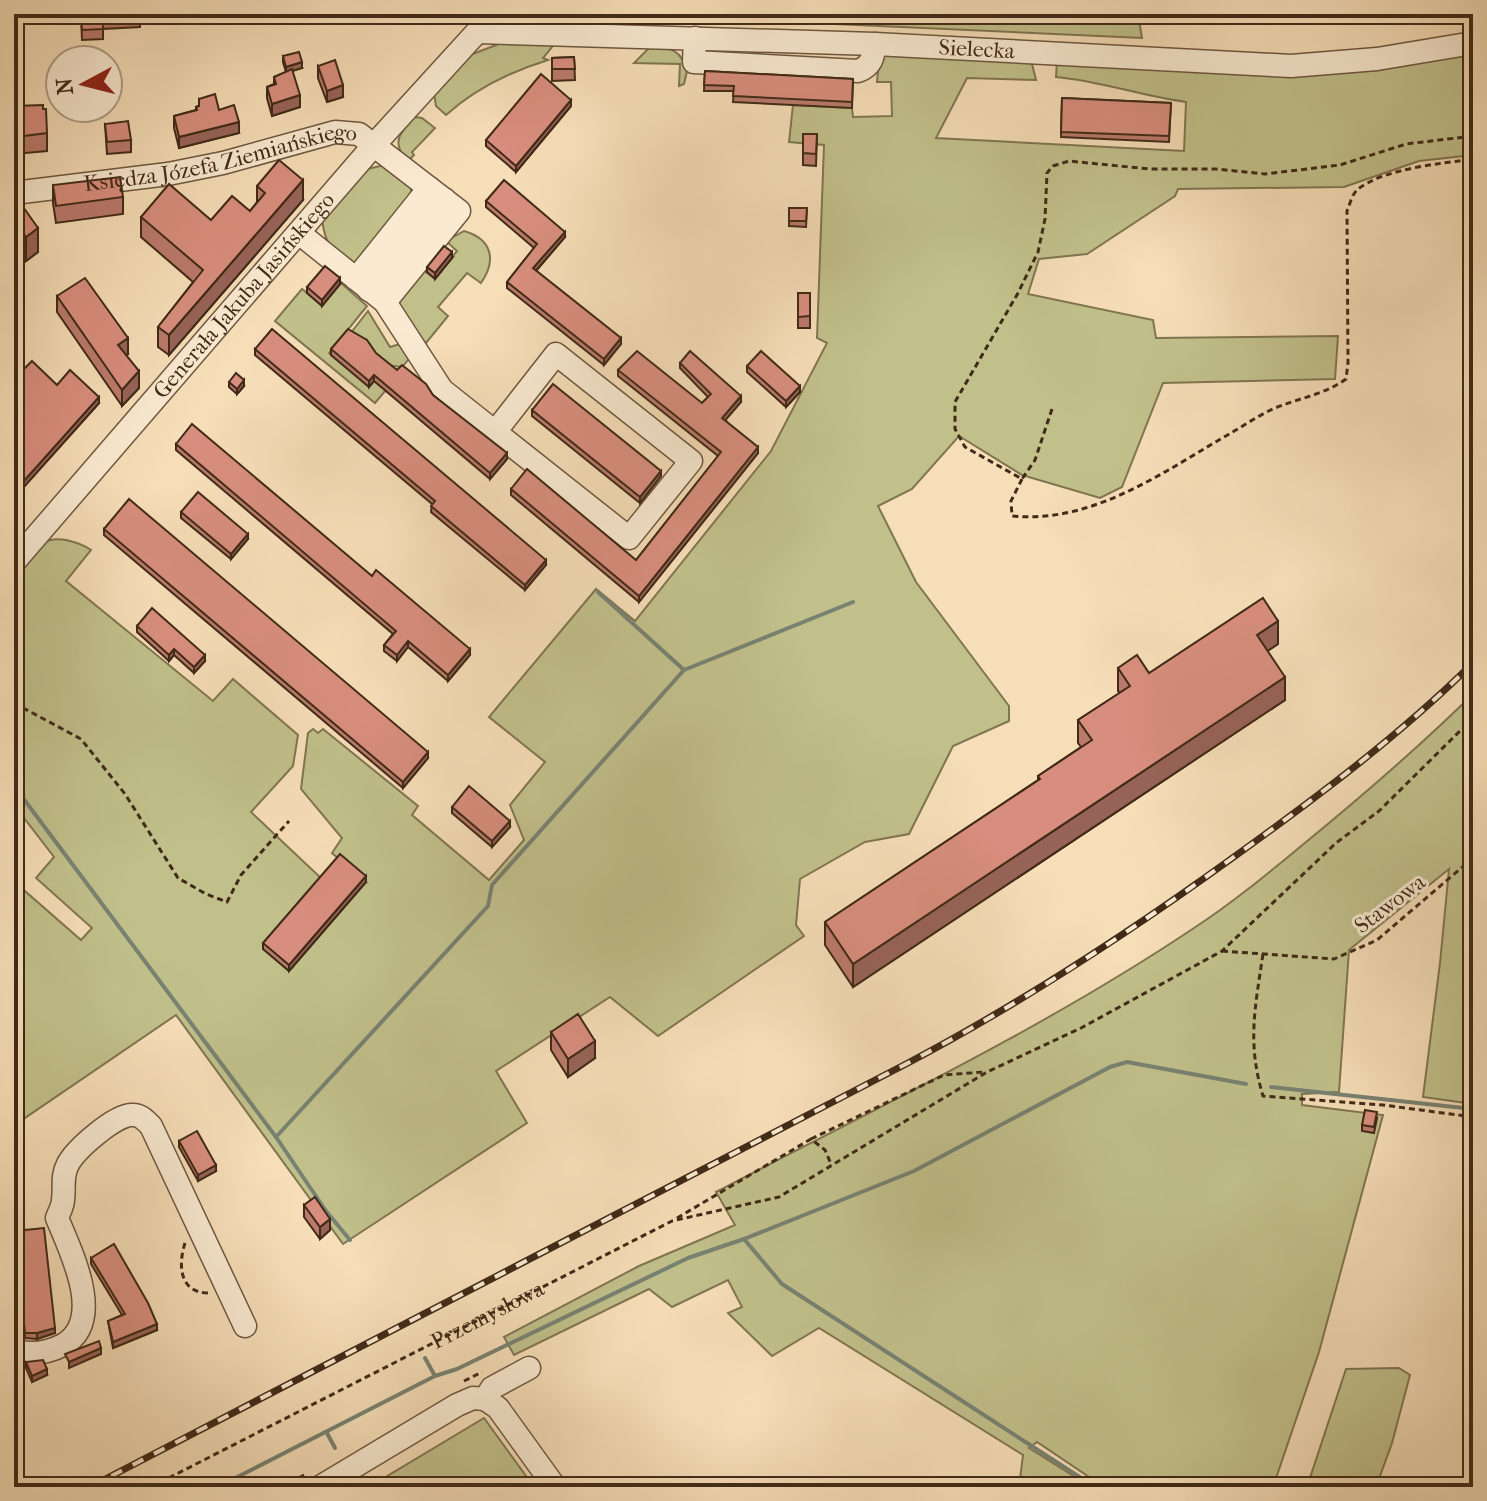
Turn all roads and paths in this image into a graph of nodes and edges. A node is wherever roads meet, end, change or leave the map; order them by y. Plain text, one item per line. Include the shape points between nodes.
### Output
1 (482, 23) edge
2 (1473, 43) edge
3 (1473, 136) edge
4 (374, 145) junction
5 (1473, 159) edge
6 (14, 193) edge
7 (436, 194) junction
8 (299, 233) junction
9 (370, 290) junction
10 (1052, 409) dead end
11 (495, 432) junction
12 (1022, 479) junction
13 (14, 562) edge
14 (14, 703) edge
15 (1473, 718) edge
16 (289, 821) dead end
17 (1473, 858) edge
18 (1222, 951) junction
19 (1263, 954) junction
20 (987, 1072) junction
21 (1473, 1117) edge
22 (811, 1139) junction
23 (831, 1164) junction
24 (672, 1221) junction
25 (197, 1222) junction
26 (230, 1292) junction
27 (245, 1326) dead end
28 (14, 1350) edge
29 (529, 1368) dead end
30 (485, 1399) junction
31 (151, 1487) edge
32 (320, 1487) edge
33 (555, 1487) edge

1 - 2 street, Sielecka via 695,38 1316,66
1 - 4 street, Generała Jakuba Jasińskiego
3 - 12 path via 1406,144 1340,165 1265,174 1069,161 1053,166 1047,173 1038,252 955,402 955,429 965,447
4 - 6 street, Księdza Józefa Ziemiańskiego via 359,134 335,132 168,174
4 - 7 street, Księdza Józefa Ziemiańskiego
4 - 8 street, Generała Jakuba Jasińskiego
5 - 12 path via 1381,177 1355,191 1347,211 1348,363 1346,379 1332,390 1273,409 1125,494 1087,508 1034,518 1012,516 1011,501
7 - 9 street
7 - 9 street via 459,211
8 - 9 street
8 - 13 street, Generała Jakuba Jasińskiego
9 - 11 street via 442,390
10 - 12 path via 1035,460
11 - 11 street via 629,538 691,461 556,354
14 - 16 path via 81,739 125,794 178,878 206,894 227,902 241,875
15 - 18 path, Przemysłowa via 1379,811 1336,843
17 - 19 path, Stawowa via 1377,940 1334,959
18 - 19 path, Stawowa
18 - 20 path, Przemysłowa
19 - 21 path via 1252,1024 1252,1053 1263,1096
20 - 22 path via 944,1075
20 - 23 path, Przemysłowa
22 - 23 path via 825,1150
22 - 24 path
23 - 24 path, Przemysłowa via 779,1197
24 - 31 path, Przemysłowa
25 - 26 street
25 - 26 path via 181,1255 185,1283 201,1293
25 - 28 street via 151,1126 141,1116 123,1116 78,1148 62,1180 57,1218 77,1269 84,1318 80,1331 56,1349 25,1354
26 - 27 street
29 - 30 street via 492,1388
30 - 32 street via 457,1405
30 - 33 street via 498,1408

